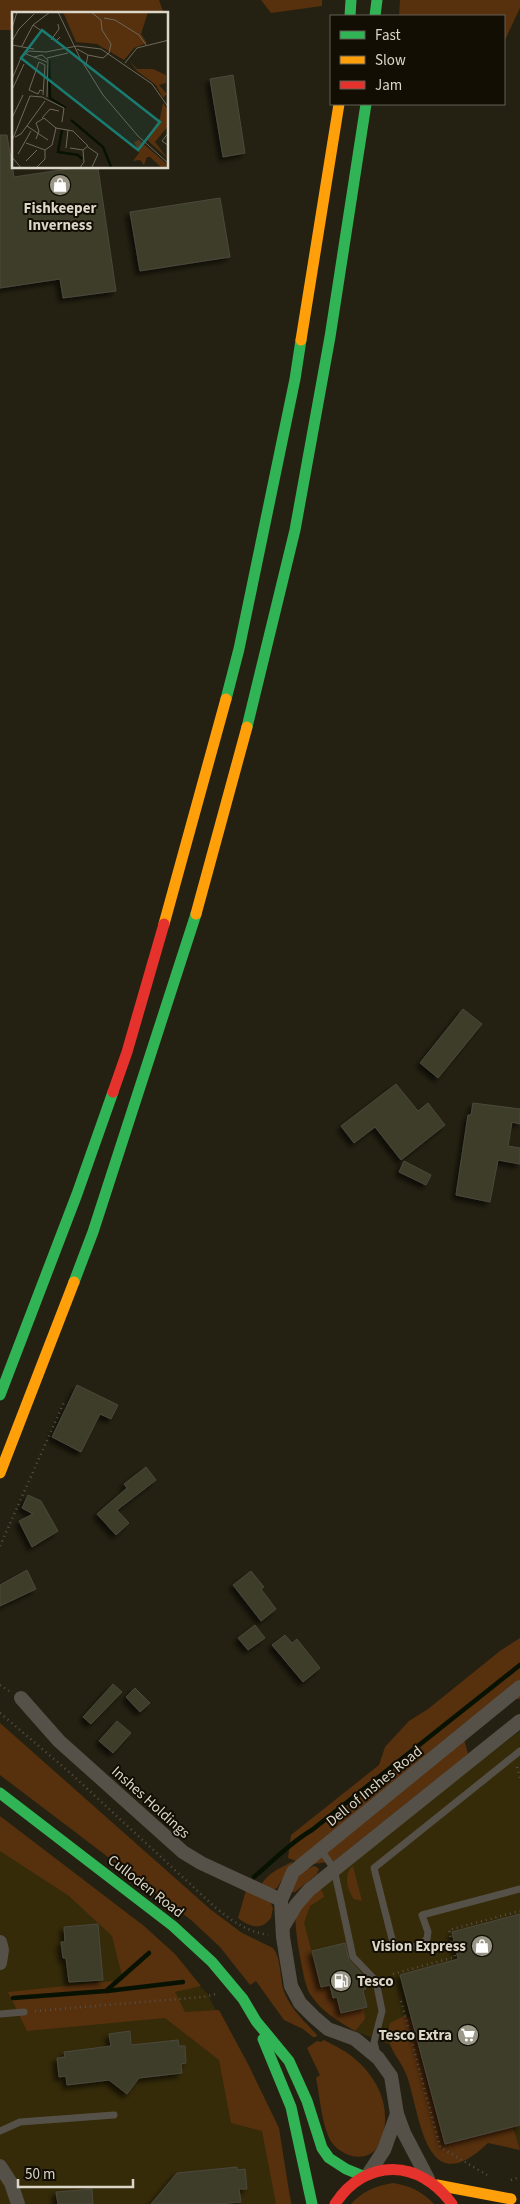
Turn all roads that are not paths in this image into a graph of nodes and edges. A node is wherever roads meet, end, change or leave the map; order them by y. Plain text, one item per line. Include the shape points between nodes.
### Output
1 (352, 0) edge
2 (377, 0) edge
3 (350, 15) edge
4 (376, 15) edge
5 (339, 105) edge
6 (366, 105) edge
7 (3, 1384) edge
8 (0, 1396) edge
9 (0, 1472) edge
10 (520, 1687) edge
11 (21, 1698) dead end
12 (520, 1721) edge
13 (520, 1751) edge
14 (0, 1793) edge
15 (321, 1850) junction
16 (334, 1868) junction
17 (520, 1889) edge
18 (280, 1900) junction
19 (283, 1932) junction
20 (0, 1942) edge
21 (0, 1963) edge
22 (24, 2012) road end
23 (0, 2014) edge
24 (256, 2021) junction
25 (378, 2058) junction
26 (397, 2114) junction
27 (114, 2115) dead end
28 (0, 2130) edge
29 (0, 2166) edge
30 (366, 2174) junction
31 (433, 2182) junction
32 (516, 2197) edge
33 (18, 2204) edge
34 (312, 2204) edge
35 (335, 2204) edge
36 (452, 2204) edge
37 (500, 2204) edge

1 - 3 main road
2 - 4 main road
5 - 7 main road via 295,379 241,640 212,751 127,1052 77,1194
6 - 9 main road via 330,337 294,530 242,745 197,911 93,1232
7 - 8 main road
10 - 15 street, Dell of Inshes Road
11 - 18 street, Inshes Holdings via 59,1741 183,1852
12 - 16 street
13 - 17 lane via 374,1868 396,1948 421,1945 427,1939 422,1915
14 - 24 main road, Culloden Road via 173,1926 212,1962 243,1999
15 - 16 lane
15 - 18 street, Dell of Inshes Road via 293,1872
16 - 19 street via 300,1900
16 - 25 lane via 353,1957 376,1981 382,2011 374,2042
18 - 19 street, Dell of Inshes Road
19 - 25 street, Dell of Inshes Road via 291,1986 300,2003 328,2029 355,2039
20 - 21 street
22 - 23 lane
24 - 30 main road, Culloden Road via 289,2062 307,2101 322,2148 346,2169
24 - 34 main road, Culloden Road via 290,2107
25 - 26 street, Dell of Inshes Road via 391,2076
26 - 30 street, Dell of Inshes Road via 384,2150
26 - 31 street, Dell of Inshes Road via 404,2133
27 - 28 lane via 20,2122
29 - 33 street via 11,2183
30 - 31 main road via 396,2169
30 - 35 main road via 348,2186
31 - 32 main road
31 - 36 main road
32 - 37 main road

